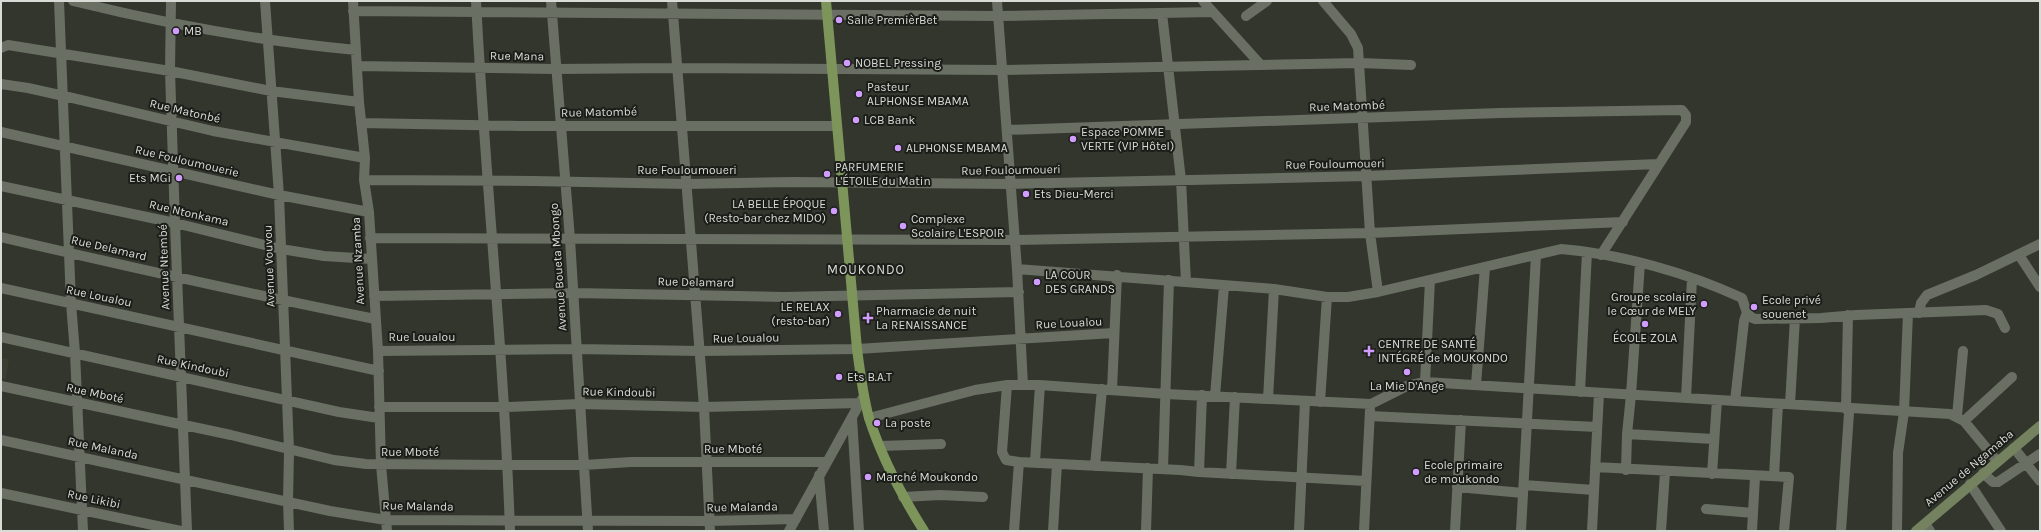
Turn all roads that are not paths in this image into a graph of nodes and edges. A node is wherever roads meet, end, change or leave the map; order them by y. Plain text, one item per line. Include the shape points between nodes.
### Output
1 (60, 1) edge
2 (73, 1) edge
3 (171, 1) edge
4 (265, 1) edge
5 (476, 1) edge
6 (551, 1) edge
7 (672, 1) edge
8 (826, 1) edge
9 (997, 1) edge
10 (1203, 1) edge
11 (1267, 1) edge
12 (1323, 1) edge
13 (353, 6) edge
14 (476, 12) junction
15 (551, 12) junction
16 (1212, 12) junction
17 (1162, 13) junction
18 (672, 14) junction
19 (827, 15) junction
20 (998, 16) junction
21 (1246, 16) dead end
22 (172, 23) junction
23 (268, 40) junction
24 (1, 48) edge
25 (356, 50) junction
26 (62, 55) junction
27 (1360, 63) junction
28 (1260, 64) junction
29 (1411, 65) dead end
30 (357, 66) junction
31 (1168, 66) junction
32 (479, 68) junction
33 (676, 68) junction
34 (555, 69) junction
35 (170, 70) junction
36 (832, 70) junction
37 (1003, 70) junction
38 (1, 84) edge
39 (271, 91) junction
40 (64, 96) junction
41 (359, 102) junction
42 (1364, 119) junction
43 (172, 121) junction
44 (361, 123) junction
45 (482, 124) junction
46 (1173, 124) junction
47 (561, 126) junction
48 (682, 126) junction
49 (838, 126) junction
50 (1007, 130) junction
51 (1, 132) edge
52 (275, 141) junction
53 (65, 146) junction
54 (365, 158) junction
55 (1658, 164) junction
56 (174, 171) junction
57 (1367, 176) junction
58 (364, 180) junction
59 (1181, 180) junction
60 (487, 181) junction
61 (565, 182) junction
62 (687, 184) junction
63 (843, 184) junction
64 (1010, 184) junction
65 (1, 186) edge
66 (279, 195) junction
67 (67, 200) junction
68 (368, 212) junction
69 (1623, 222) junction
70 (175, 223) junction
71 (1370, 233) junction
72 (1184, 236) junction
73 (1, 237) edge
74 (493, 237) junction
75 (370, 238) junction
76 (570, 239) junction
77 (690, 239) junction
78 (848, 240) junction
79 (1014, 240) junction
80 (2040, 244) edge
81 (281, 249) junction
82 (69, 252) junction
83 (1587, 252) junction
84 (1536, 255) junction
85 (1601, 255) junction
86 (2018, 255) junction
87 (372, 259) junction
88 (1640, 263) junction
89 (1485, 268) junction
90 (1017, 269) junction
91 (1116, 275) junction
92 (177, 278) junction
93 (1692, 279) junction
94 (1169, 280) junction
95 (1430, 280) junction
96 (1186, 282) junction
97 (1224, 286) junction
98 (2040, 287) edge
99 (1, 288) edge
100 (1274, 289) junction
101 (1019, 292) junction
102 (1378, 292) junction
103 (573, 293) junction
104 (496, 294) junction
105 (695, 294) junction
106 (852, 294) junction
107 (374, 296) junction
108 (1327, 297) junction
109 (283, 300) junction
110 (70, 303) junction
111 (1747, 312) junction
112 (1908, 313) junction
113 (1919, 313) junction
114 (1848, 315) junction
115 (1795, 318) junction
116 (375, 320) junction
117 (180, 328) junction
118 (2005, 328) dead end
119 (1114, 334) junction
120 (1, 337) edge
121 (1021, 339) junction
122 (285, 349) junction
123 (576, 349) junction
124 (857, 349) junction
125 (500, 350) junction
126 (378, 351) junction
127 (1963, 351) dead end
128 (700, 352) junction
129 (75, 353) junction
130 (379, 371) junction
131 (2012, 377) dead end
132 (181, 378) junction
133 (1425, 382) junction
134 (1007, 385) junction
135 (1023, 385) junction
136 (1040, 385) junction
137 (1476, 385) junction
138 (1, 386) edge
139 (1528, 389) junction
140 (1107, 390) junction
141 (1580, 392) junction
142 (1599, 393) junction
143 (1166, 394) junction
144 (1202, 395) junction
145 (1631, 395) junction
146 (1215, 396) junction
147 (1235, 397) junction
148 (1686, 398) junction
149 (1268, 399) junction
150 (287, 400) junction
151 (862, 400) junction
152 (1717, 400) junction
153 (1305, 401) junction
154 (1735, 401) junction
155 (1320, 402) junction
156 (77, 403) junction
157 (580, 404) junction
158 (1371, 404) junction
159 (1778, 404) junction
160 (1790, 404) junction
161 (379, 407) junction
162 (505, 407) junction
163 (704, 407) junction
164 (1846, 408) junction
165 (1904, 412) junction
166 (1370, 416) junction
167 (379, 418) junction
168 (852, 418) junction
169 (869, 418) junction
170 (1960, 419) junction
171 (1461, 420) junction
172 (1526, 423) junction
173 (183, 425) junction
174 (2040, 426) edge
175 (1597, 427) junction
176 (1627, 434) junction
177 (1714, 439) junction
178 (1, 440) edge
179 (941, 444) dead end
180 (880, 446) junction
181 (2014, 448) junction
182 (289, 450) junction
183 (2040, 454) edge
184 (80, 456) junction
185 (1997, 461) junction
186 (708, 462) junction
187 (826, 462) junction
188 (1019, 462) junction
189 (1035, 462) junction
190 (1057, 464) junction
191 (2026, 464) junction
192 (381, 465) junction
193 (508, 465) junction
194 (584, 465) junction
195 (1096, 466) junction
196 (1148, 468) junction
197 (1595, 468) junction
198 (1163, 469) junction
199 (1626, 470) junction
200 (1199, 472) junction
201 (1665, 472) junction
202 (1983, 472) junction
203 (1231, 474) junction
204 (1712, 474) junction
205 (819, 475) junction
206 (1755, 476) junction
207 (1774, 476) junction
208 (1301, 478) junction
209 (186, 480) junction
210 (2040, 481) edge
211 (1366, 482) junction
212 (1970, 484) junction
213 (1457, 488) junction
214 (1524, 489) junction
215 (1594, 490) junction
216 (1, 493) edge
217 (983, 496) dead end
218 (903, 497) junction
219 (288, 501) junction
220 (81, 509) junction
221 (1706, 509) dead end
222 (1753, 513) junction
223 (796, 519) junction
224 (386, 520) junction
225 (510, 520) junction
226 (588, 526) edge
227 (709, 526) edge
228 (1927, 527) edge
229 (83, 531) edge
230 (181, 531) edge
231 (187, 531) edge
232 (289, 531) edge
233 (387, 531) edge
234 (510, 531) edge
235 (789, 531) edge
236 (824, 531) edge
237 (859, 531) edge
238 (924, 531) edge
239 (1014, 531) edge
240 (1053, 531) edge
241 (1146, 531) edge
242 (1299, 531) edge
243 (1364, 531) edge
244 (1455, 531) edge
245 (1521, 531) edge
246 (1592, 531) edge
247 (1661, 531) edge
248 (1752, 531) edge
249 (1784, 531) edge
250 (1841, 531) edge
251 (1897, 531) edge
252 (1916, 531) edge
253 (2001, 531) edge

1 - 26 street
2 - 22 street
3 - 22 street, Avenue Ntembé
4 - 23 street, Avenue Vouvou
5 - 14 street
6 - 15 street, Avenue Boueta Mbongo
7 - 18 street
8 - 19 main road
9 - 20 street
10 - 16 street
11 - 21 street
12 - 27 street via 1355,40
13 - 14 street
13 - 25 street, Avenue Nzamba
14 - 15 street
14 - 32 street
15 - 18 street
15 - 34 street, Avenue Boueta Mbongo
16 - 17 street
16 - 28 street
17 - 20 street
17 - 31 street
18 - 19 street
18 - 33 street
19 - 20 street
19 - 36 main road
20 - 37 street
22 - 23 street
22 - 35 street, Avenue Ntembé
23 - 25 street
23 - 39 street, Avenue Vouvou
24 - 26 street via 8,45
25 - 30 street, Avenue Nzamba
26 - 35 street
26 - 40 street
27 - 28 street, Rue Mana
27 - 29 street, Rue Mana
27 - 42 street
28 - 31 street, Rue Mana
30 - 32 street, Rue Mana
30 - 41 street, Avenue Nzamba
31 - 37 street, Rue Mana
31 - 46 street
32 - 34 street, Rue Mana
32 - 45 street
33 - 34 street, Rue Mana
33 - 36 street, Rue Mana
33 - 48 street
34 - 47 street, Avenue Boueta Mbongo
35 - 39 street
35 - 43 street, Avenue Ntembé
36 - 37 street, Rue Mana
36 - 49 main road
37 - 50 street
38 - 40 street, Rue Matonbé
39 - 41 street
39 - 52 street, Avenue Vouvou
40 - 43 street, Rue Matonbé
40 - 53 street
41 - 44 street, Avenue Nzamba
42 - 46 street, Rue Matombé
42 - 55 street, Rue Matombé via 1500,113 1682,110 1686,115 1686,122
42 - 57 street
43 - 52 street, Rue Matonbé
43 - 56 street, Avenue Ntembé
44 - 45 street, Rue Matombé
44 - 54 street, Avenue Nzamba
45 - 47 street, Rue Matombé
45 - 60 street
46 - 50 street, Rue Matombé
46 - 59 street
47 - 48 street, Rue Matombé
47 - 61 street, Avenue Boueta Mbongo
48 - 49 street, Rue Matombé
48 - 62 street
49 - 63 main road
50 - 64 street
51 - 53 street, Rue Fouloumouerie
52 - 54 street, Rue Matonbé
52 - 66 street, Avenue Vouvou
53 - 56 street, Rue Fouloumouerie
53 - 67 street
54 - 58 street, Avenue Nzamba
55 - 57 street, Rue Fouloumoueri
55 - 69 street
56 - 66 street, Rue Fouloumouerie
56 - 70 street, Avenue Ntembé
57 - 59 street, Rue Fouloumoueri
57 - 71 street
58 - 60 street, Rue Fouloumoueri
58 - 68 street, Avenue Nzamba
59 - 64 street, Rue Fouloumoueri
59 - 72 street
60 - 61 street, Rue Fouloumoueri
60 - 74 street
61 - 62 street, Rue Fouloumoueri
61 - 76 street, Avenue Boueta Mbongo
62 - 63 street, Rue Fouloumoueri
62 - 77 street
63 - 64 street, Rue Fouloumoueri
63 - 78 main road
64 - 79 street
65 - 67 street, Rue Ntonkama
66 - 68 street, Rue Fouloumouerie
66 - 81 street, Avenue Vouvou
67 - 70 street, Rue Ntonkama
67 - 82 street
68 - 75 street, Avenue Nzamba
69 - 71 street
69 - 85 street
70 - 81 street, Rue Ntonkama
70 - 92 street, Avenue Ntembé
71 - 72 street
71 - 102 street
72 - 79 street
72 - 96 street
73 - 82 street, Rue Delamard
74 - 75 street
74 - 76 street
74 - 104 street
75 - 87 street, Avenue Nzamba
76 - 77 street
76 - 103 street, Avenue Boueta Mbongo
77 - 78 street
77 - 105 street
78 - 79 street
78 - 106 main road
79 - 90 street
80 - 86 street
81 - 87 street, Rue Ntonkama via 324,256
81 - 109 street, Avenue Vouvou
82 - 92 street, Rue Delamard
82 - 110 street
83 - 84 street via 1561,249
83 - 85 street
83 - 141 street
84 - 89 street
84 - 139 street
85 - 88 street
86 - 98 street
86 - 113 street via 1927,296 1921,303
87 - 107 street, Avenue Nzamba
88 - 93 street via 1663,267
88 - 145 street
89 - 95 street
89 - 137 street
90 - 91 street
90 - 101 street
91 - 94 street
91 - 119 street
92 - 109 street, Rue Delamard
92 - 117 street, Avenue Ntembé
93 - 111 street via 1742,298
93 - 148 street
94 - 96 street
94 - 143 street
95 - 102 street
95 - 133 street
96 - 97 street
97 - 100 street
97 - 146 street
99 - 110 street, Rue Loualou
100 - 108 street
100 - 149 street
101 - 106 street, Rue Delamard
101 - 121 street
102 - 108 street via 1348,297
103 - 104 street, Rue Delamard
103 - 105 street, Rue Delamard
103 - 123 street, Avenue Boueta Mbongo
104 - 107 street, Rue Delamard
104 - 125 street
105 - 106 street, Rue Delamard via 784,297
105 - 128 street
106 - 124 main road
107 - 116 street, Avenue Nzamba
108 - 155 street
109 - 116 street, Rue Delamard
109 - 122 street, Avenue Vouvou
110 - 117 street, Rue Loualou
110 - 129 street
111 - 115 street via 1755,319
111 - 154 street
112 - 113 street
112 - 114 street
112 - 165 street
113 - 118 street via 1993,311 1998,314
114 - 115 street
114 - 164 street
115 - 160 street
116 - 126 street, Avenue Nzamba
117 - 122 street, Rue Loualou
117 - 132 street, Avenue Ntembé
119 - 121 street, Rue Loualou
119 - 140 street
120 - 129 street, Rue Kindoubi
121 - 124 street, Rue Loualou
121 - 135 street
122 - 130 street, Rue Loualou
122 - 150 street, Avenue Vouvou
123 - 125 street, Rue Loualou
123 - 128 street, Rue Loualou
123 - 157 street, Avenue Boueta Mbongo
124 - 128 street, Rue Loualou
124 - 151 main road
125 - 126 street, Rue Loualou
125 - 162 street
126 - 130 street, Avenue Nzamba
127 - 170 street
128 - 163 street
129 - 132 street, Rue Kindoubi
129 - 156 street
130 - 161 street, Avenue Nzamba
131 - 170 street
132 - 150 street, Rue Kindoubi
132 - 173 street, Avenue Ntembé
133 - 137 street
133 - 158 street via 1407,386
134 - 135 street
134 - 169 street via 975,390
134 - 188 street via 1002,456 1006,460
135 - 136 street
136 - 140 street
136 - 189 street
137 - 139 street
138 - 156 street, Rue Mboté
139 - 141 street
139 - 172 street
140 - 143 street
140 - 195 street
141 - 142 street
142 - 145 street
142 - 175 street
143 - 144 street
143 - 198 street
144 - 146 street
144 - 200 street
145 - 148 street
145 - 176 street
146 - 147 street
147 - 149 street
147 - 203 street
148 - 152 street
149 - 153 street
150 - 167 street, Rue Kindoubi
150 - 182 street, Avenue Vouvou
151 - 163 street, Rue Kindoubi
151 - 168 street
151 - 169 main road
152 - 154 street
152 - 177 street
153 - 155 street
153 - 208 street
154 - 159 street
155 - 158 street
156 - 173 street, Rue Mboté
156 - 184 street
157 - 162 street, Rue Kindoubi
157 - 163 street, Rue Kindoubi
157 - 194 street, Avenue Boueta Mbongo
158 - 166 street
159 - 160 street
159 - 207 street
160 - 164 street
161 - 162 street, Rue Kindoubi
161 - 167 street, Avenue Nzamba
162 - 193 street
163 - 186 street
164 - 165 street
164 - 250 street via 1849,413
165 - 170 street via 1944,414
165 - 251 street via 1898,453
166 - 171 street
166 - 211 street
167 - 192 street, Avenue Nzamba
168 - 187 street
168 - 237 street
169 - 180 main road
170 - 185 street
171 - 172 street
171 - 213 street
172 - 175 street
172 - 214 street
173 - 182 street, Rue Mboté
173 - 209 street, Avenue Ntembé
174 - 181 main road, Avenue de Ngamaba
175 - 197 street
176 - 177 street
176 - 199 street
177 - 204 street
178 - 184 street, Rue Malanda
179 - 180 street
180 - 218 main road
181 - 185 main road, Avenue de Ngamaba
181 - 191 street
182 - 192 street, Rue Mboté via 334,460
182 - 219 street, Avenue Vouvou
183 - 191 street
184 - 209 street, Rue Malanda
184 - 220 street
185 - 202 main road, Avenue de Ngamaba
186 - 187 street, Rue Mboté
186 - 194 street, Rue Mboté
186 - 227 street
187 - 205 street
188 - 189 street
188 - 239 street
189 - 190 street
190 - 195 street
190 - 240 street
191 - 202 street via 1998,482 1993,482
191 - 210 street
192 - 193 street, Rue Mboté
192 - 224 street, Avenue Nzamba
193 - 194 street, Rue Mboté
193 - 225 street
194 - 226 street, Avenue Boueta Mbongo
195 - 196 street
196 - 198 street
196 - 241 street
197 - 199 street
197 - 215 street
198 - 200 street
199 - 201 street
200 - 203 street
201 - 204 street
201 - 247 street
202 - 212 main road, Avenue de Ngamaba
203 - 208 street
204 - 206 street
205 - 223 street
205 - 236 street
206 - 207 street
206 - 222 street
207 - 249 street via 1788,477
208 - 211 street
208 - 242 street
209 - 219 street, Rue Malanda
209 - 231 street, Avenue Ntembé
211 - 243 street
212 - 228 main road, Avenue de Ngamaba
212 - 253 street
213 - 214 street
213 - 244 street
214 - 215 street
214 - 245 street
215 - 246 street
216 - 220 street, Rue Likibi
217 - 218 street
218 - 238 main road
219 - 224 street, Rue Malanda
219 - 232 street, Avenue Vouvou
220 - 229 street
220 - 230 street, Rue Likibi
221 - 222 street
222 - 248 street
223 - 227 street, Rue Malanda
223 - 235 street
224 - 225 street, Rue Malanda
224 - 233 street, Avenue Nzamba
225 - 226 street, Rue Malanda
225 - 234 street
226 - 227 street, Rue Malanda
228 - 252 main road, Avenue de Ngamaba

